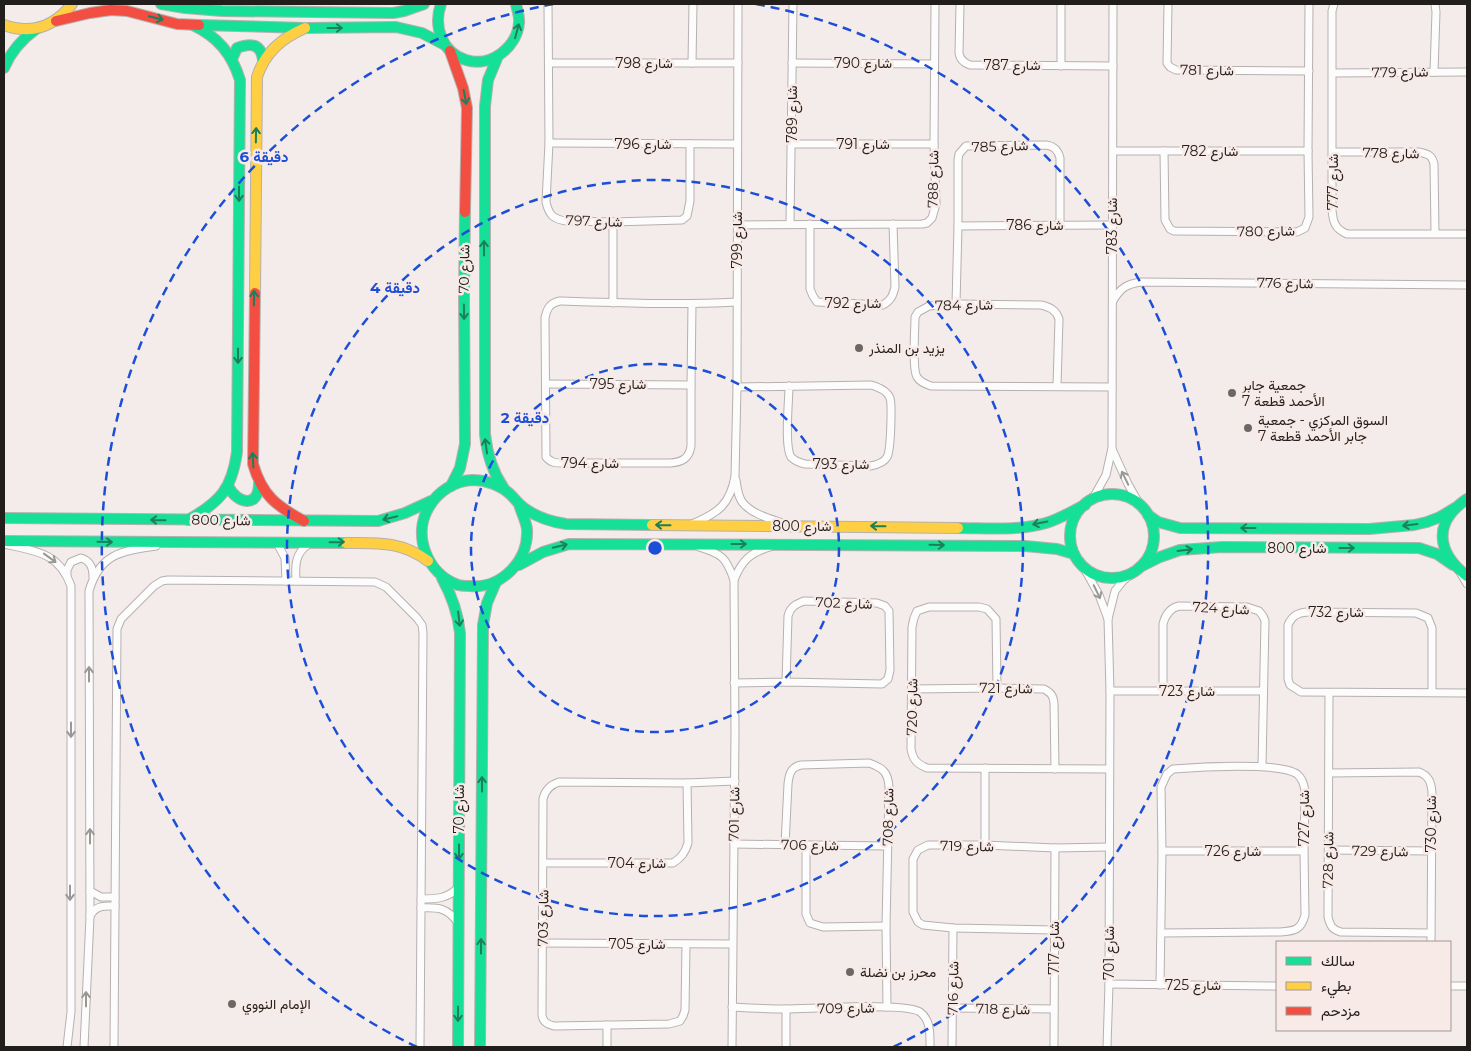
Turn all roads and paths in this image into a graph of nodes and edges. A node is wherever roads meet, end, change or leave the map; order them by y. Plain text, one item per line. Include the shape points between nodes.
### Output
1 (72, 4) edge
2 (161, 4) edge
3 (424, 4) edge
4 (441, 4) edge
5 (516, 4) edge
6 (548, 4) edge
7 (693, 4) edge
8 (738, 4) edge
9 (793, 4) edge
10 (935, 4) edge
11 (960, 4) edge
12 (1061, 4) edge
13 (1113, 4) edge
14 (1168, 4) edge
15 (1309, 4) edge
16 (1334, 4) edge
17 (1434, 4) edge
18 (56, 21) junction
19 (4, 25) edge
20 (193, 25) junction
21 (305, 28) junction
22 (36, 29) junction
23 (448, 48) junction
24 (498, 56) junction
25 (232, 59) junction
26 (263, 60) junction
27 (549, 63) junction
28 (692, 63) junction
29 (792, 63) junction
30 (738, 64) junction
31 (934, 64) junction
32 (1061, 66) junction
33 (1113, 66) junction
34 (4, 68) edge
35 (1309, 70) junction
36 (1434, 72) junction
37 (1467, 72) edge
38 (1333, 74) junction
39 (548, 143) junction
40 (690, 144) junction
41 (737, 144) junction
42 (792, 144) junction
43 (934, 144) junction
44 (1112, 151) junction
45 (1164, 151) junction
46 (1308, 151) junction
47 (1332, 152) junction
48 (613, 222) junction
49 (790, 224) junction
50 (810, 224) junction
51 (893, 224) junction
52 (737, 225) junction
53 (1060, 225) junction
54 (1112, 225) junction
55 (958, 226) junction
56 (1435, 234) junction
57 (1467, 234) edge
58 (1467, 285) edge
59 (737, 302) junction
60 (613, 303) junction
61 (1112, 303) junction
62 (692, 304) junction
63 (956, 304) junction
64 (546, 384) junction
65 (690, 385) junction
66 (737, 386) junction
67 (789, 386) junction
68 (1057, 386) junction
69 (1112, 387) junction
70 (1112, 448) junction
71 (735, 476) junction
72 (259, 483) junction
73 (228, 486) junction
74 (451, 486) junction
75 (505, 490) junction
76 (434, 499) junction
77 (1463, 501) edge
78 (1088, 502) junction
79 (519, 504) junction
80 (1145, 511) junction
81 (4, 518) edge
82 (188, 520) junction
83 (304, 521) junction
84 (788, 525) junction
85 (687, 526) junction
86 (4, 543) edge
87 (182, 543) junction
88 (277, 543) junction
89 (311, 543) junction
90 (689, 544) junction
91 (779, 544) junction
92 (1074, 554) junction
93 (429, 562) junction
94 (1083, 566) junction
95 (516, 567) junction
96 (1136, 570) junction
97 (1460, 571) edge
98 (440, 575) junction
99 (67, 576) junction
100 (93, 580) junction
101 (734, 580) junction
102 (286, 581) junction
103 (296, 581) junction
104 (496, 582) junction
105 (1467, 584) edge
106 (1108, 619) junction
107 (786, 682) junction
108 (734, 683) junction
109 (997, 688) junction
110 (912, 689) junction
111 (1163, 690) junction
112 (1110, 691) junction
113 (1263, 691) junction
114 (1329, 692) junction
115 (1432, 693) junction
116 (1467, 693) edge
117 (1262, 766) junction
118 (985, 768) junction
119 (1055, 769) junction
120 (1109, 769) junction
121 (1329, 773) junction
122 (734, 781) junction
123 (687, 783) junction
124 (734, 844) junction
125 (785, 845) junction
126 (806, 845) junction
127 (887, 846) junction
128 (985, 846) junction
129 (1109, 847) junction
130 (1055, 848) junction
131 (1329, 850) junction
132 (1162, 851) junction
133 (1304, 851) junction
134 (1431, 851) junction
135 (544, 863) junction
136 (459, 887) junction
137 (90, 891) junction
138 (115, 897) junction
139 (421, 899) junction
140 (115, 906) junction
141 (421, 908) junction
142 (90, 917) junction
143 (458, 923) junction
144 (886, 926) junction
145 (953, 928) junction
146 (1054, 930) junction
147 (1161, 933) junction
148 (1431, 933) junction
149 (1431, 941) edge
150 (542, 944) junction
151 (732, 944) junction
152 (686, 945) junction
153 (1109, 984) junction
154 (1160, 985) junction
155 (1276, 986) edge
156 (1451, 986) edge
157 (1467, 986) edge
158 (732, 1007) junction
159 (887, 1007) junction
160 (953, 1008) junction
161 (786, 1009) junction
162 (1054, 1009) junction
163 (607, 1025) junction
164 (67, 1047) edge
165 (84, 1047) edge
166 (114, 1047) edge
167 (420, 1047) edge
168 (458, 1047) edge
169 (480, 1047) edge
170 (607, 1047) edge
171 (732, 1047) edge
172 (786, 1047) edge
173 (930, 1047) edge
174 (952, 1047) edge
175 (1054, 1047) edge
176 (1108, 1047) edge

1 - 18 main road
2 - 3 main road via 201,11 393,13
4 - 23 main road, شارع 70 via 437,23 439,35
24 -> 5 main road, شارع 70 via 506,51 516,36 519,27
6 - 27 street, شارع 797
7 - 28 street
8 - 30 street, شارع 799
9 - 29 street, شارع 789
10 - 31 street, شارع 788
11 - 32 street, شارع 787 via 959,53 965,64
12 - 32 street, شارع 787
13 - 33 street, شارع 783
14 - 35 street, شارع 781 via 1167,63 1176,70
15 - 35 street, شارع 780
16 - 38 street, شارع 777
17 - 36 street
18 -> 20 main road via 111,10
18 - 22 main road
19 - 22 main road
20 - 21 main road
20 - 25 main road via 213,36
21 -> 23 main road via 408,28 425,33
21 - 26 main road via 286,37
22 - 34 main road via 14,46
23 - 24 main road via 458,57 473,61
23 -> 74 main road, شارع 70 via 461,80 467,108 465,436 460,471
75 -> 24 main road, شارع 70 via 490,462 485,434 485,106 487,81
25 - 26 main road via 237,48 247,44 262,52
25 -> 73 main road via 240,80 237,452
72 -> 26 main road via 253,464 256,83
27 - 28 street, شارع 798
27 - 39 street, شارع 797
28 - 30 street, شارع 798
29 - 31 street, شارع 790
29 - 42 street, شارع 789
30 - 41 street, شارع 799
31 - 43 street, شارع 788
32 - 33 street, شارع 787
33 - 44 street, شارع 783
35 - 46 street, شارع 780
36 - 37 street, شارع 779
36 - 38 street, شارع 779
38 - 47 street, شارع 777
39 - 40 street, شارع 796
39 - 48 street, شارع 797 via 548,210 558,220 566,222
40 - 41 street, شارع 796
40 - 48 street, شارع 797 via 687,216 676,221
41 - 52 street, شارع 799
42 - 43 street, شارع 791
42 - 49 street, شارع 789
43 - 51 street, شارع 788 via 936,204 932,218 922,224
44 - 45 street, شارع 782
44 - 54 street, شارع 783
45 - 46 street, شارع 782
45 - 46 street, شارع 780 via 1165,220 1170,229 1297,232 1305,228 1309,217
47 - 56 street, شارع 777 via 1333,216 1340,231 1347,234
47 - 56 street, شارع 778 via 1419,152 1431,156 1434,164
48 - 60 street
49 - 50 street, شارع 788
49 - 52 street, شارع 788
50 - 51 street, شارع 788
50 - 51 street, شارع 792 via 810,289 817,302 883,305 890,301 895,287
52 - 59 street, شارع 799
53 - 54 street, شارع 786
53 - 55 street, شارع 786
53 - 55 street, شارع 785 via 1060,158 1055,148 1046,144 966,146 958,160
54 - 61 street, شارع 783
55 - 63 street, شارع 785
56 - 57 street, شارع 777
58 - 61 street, شارع 776 via 1140,282 1121,288
59 - 62 street, شارع 794
59 - 66 street, شارع 799
60 - 62 street, شارع 794
60 - 64 street, شارع 794 via 560,301 549,306 545,318
61 - 69 street, شارع 783
62 - 65 street, شارع 794
63 - 68 street, شارع 784 via 1041,305 1057,313
63 - 68 street, شارع 784 via 925,307 915,317 915,372 920,381 930,386
64 - 65 street, شارع 795
64 - 65 street, شارع 794 via 546,457 552,462 564,463 681,462 691,446
66 - 67 street, شارع 793
66 - 71 street, شارع 799
67 - 67 street, شارع 793 via 871,386 886,392 891,405 887,457 870,466 805,464 792,458 788,443
68 - 69 street, شارع 784
69 - 70 street, شارع 783
70 - 78 street, شارع 783 via 1106,475
80 -> 70 street, شارع 783 via 1128,484
71 - 84 street, شارع 799 via 743,502 753,511
71 - 85 street, شارع 799 via 726,502
72 - 73 main road via 258,494 245,502 235,497
72 - 83 main road via 275,504
73 - 82 main road via 212,506
74 - 75 main road via 478,480
74 - 76 main road
75 - 79 main road
76 -> 83 main road, شارع 800 via 406,514 384,520
76 - 93 main road via 422,529 424,552
77 -> 80 main road, شارع 800 via 1440,517 1414,525 1369,529 1180,528 1158,522
77 - 97 main road via 1448,516 1443,536 1447,556
78 - 80 main road via 1100,496 1118,495 1134,501
78 -> 84 main road, شارع 800 via 1055,520 1022,526
78 - 92 main road via 1076,515 1071,527 1070,541
85 -> 79 main road, شارع 800 via 560,523 539,517
79 - 95 main road via 527,525 527,536 526,547
80 - 96 main road via 1153,528 1153,542 1149,556
82 -> 81 main road, شارع 800
82 - 83 main road, شارع 800
84 - 85 main road, شارع 800
86 -> 87 main road, شارع 800
86 -> 99 street via 42,552
87 - 88 main road, شارع 800
87 - 100 street via 126,551 113,556 98,570
88 - 89 main road, شارع 800
88 - 102 street via 285,558
89 -> 93 main road, شارع 800 via 394,544 419,553
89 - 103 street via 298,556
90 -> 91 main road, شارع 800
95 -> 90 main road, شارع 800 via 541,552 569,544
90 - 101 street, شارع 701 via 721,555
91 -> 92 main road, شارع 800 via 1025,546
91 - 101 street via 759,550 747,558
92 - 94 main road
93 - 98 main road
94 - 96 main road via 1106,578 1120,578
94 -> 106 street, شارع 701
95 - 104 main road
96 -> 97 main road, شارع 800 via 1180,550 1222,547 1419,548 1442,555
96 - 106 street, شارع 701 via 1115,590
97 - 105 street
98 - 104 main road via 472,587
98 -> 136 main road, شارع 70 via 458,610 460,633
99 - 100 street via 71,562 81,558 92,566
99 -> 164 street via 71,586 71,1012
137 -> 100 street via 89,602
101 - 108 street, شارع 701
102 - 103 street
102 - 138 street via 165,580 154,586 120,622
103 - 139 street via 378,582 422,625
169 -> 104 main road, شارع 70 via 483,625 489,594
106 - 112 street, شارع 701
107 - 107 street, شارع 702 via 882,684 888,679 890,670 889,611 877,603 804,601 796,604 788,616
107 - 108 street, شارع 702
108 - 122 street, شارع 701
109 - 110 street, شارع 721
109 - 110 street, شارع 720 via 996,619 992,613 979,607 929,607 917,611 912,627
109 - 119 street, شارع 721 via 1044,689 1053,696
110 - 118 street, شارع 720 via 911,749 915,761 927,768
111 - 112 street, شارع 723
111 - 113 street, شارع 723
111 - 113 street, شارع 724 via 1164,618 1179,606 1247,607 1260,611 1265,621
112 - 120 street, شارع 701
113 - 117 street, شارع 724
114 - 115 street, شارع 732
114 - 115 street, شارع 732 via 1301,692 1290,685 1288,625 1291,618 1301,612 1416,613 1428,618 1432,628
114 - 121 street, شارع 728
115 - 116 street, شارع 732
117 - 132 street, شارع 727 via 1173,769 1167,774 1161,787
117 - 133 street, شارع 727 via 1286,769 1298,775 1304,783
118 - 119 street, شارع 720
118 - 128 street
119 - 120 street, شارع 720
120 - 129 street, شارع 701
121 - 131 street, شارع 728
121 - 134 street, شارع 730 via 1424,774 1431,784
122 - 123 street, شارع 703
122 - 124 street, شارع 701
123 - 135 street, شارع 704 via 688,843 685,853 673,864
123 - 135 street, شارع 703 via 554,784 543,798
124 - 125 street, شارع 706
124 - 151 street, شارع 701
125 - 126 street, شارع 706
125 - 127 street, شارع 708 via 788,784 792,770 801,764 869,764 878,766 888,779
126 - 127 street, شارع 706
126 - 144 street via 806,914 810,922 823,927
127 - 144 street, شارع 708
128 - 130 street, شارع 719
128 - 145 street, شارع 719 via 928,845 918,850 913,859 915,918 923,925
129 - 130 street, شارع 719
129 - 153 street, شارع 701
130 - 146 street, شارع 717
131 - 134 street, شارع 729
131 - 148 street, شارع 728 via 1328,917 1332,928 1341,932
132 - 133 street, شارع 726
132 - 147 street, شارع 727
133 - 147 street, شارع 727 via 1306,915 1298,929 1290,932
134 - 148 street, شارع 730
135 - 150 street, شارع 703
136 - 139 street via 441,898
136 - 143 main road, شارع 70
137 - 138 street via 101,897
137 - 142 street
138 - 140 street
139 - 141 street
140 - 142 street via 99,907
140 - 166 street
141 - 143 street via 440,908
141 - 167 street
165 -> 142 street
143 -> 168 main road, شارع 70
144 - 159 street, شارع 708
145 - 146 street, شارع 719
145 - 160 street, شارع 716
146 - 162 street, شارع 717
147 - 154 street, شارع 727
148 - 149 street, شارع 730
150 - 152 street, شارع 705
150 - 163 street, شارع 703 via 542,1014 545,1023 554,1026
151 - 152 street, شارع 705
151 - 158 street, شارع 701
152 - 163 street, شارع 703 via 685,1010 680,1020 669,1024
153 - 154 street, شارع 725
153 - 176 street, شارع 701
154 - 155 street, شارع 725
156 - 157 street
158 - 161 street, شارع 709
158 - 171 street, شارع 701
159 - 161 street, شارع 709
159 - 173 street, شارع 709 via 920,1012 929,1027
160 - 162 street, شارع 718
160 - 174 street, شارع 716
161 - 172 street
162 - 175 street, شارع 717
163 - 170 street

